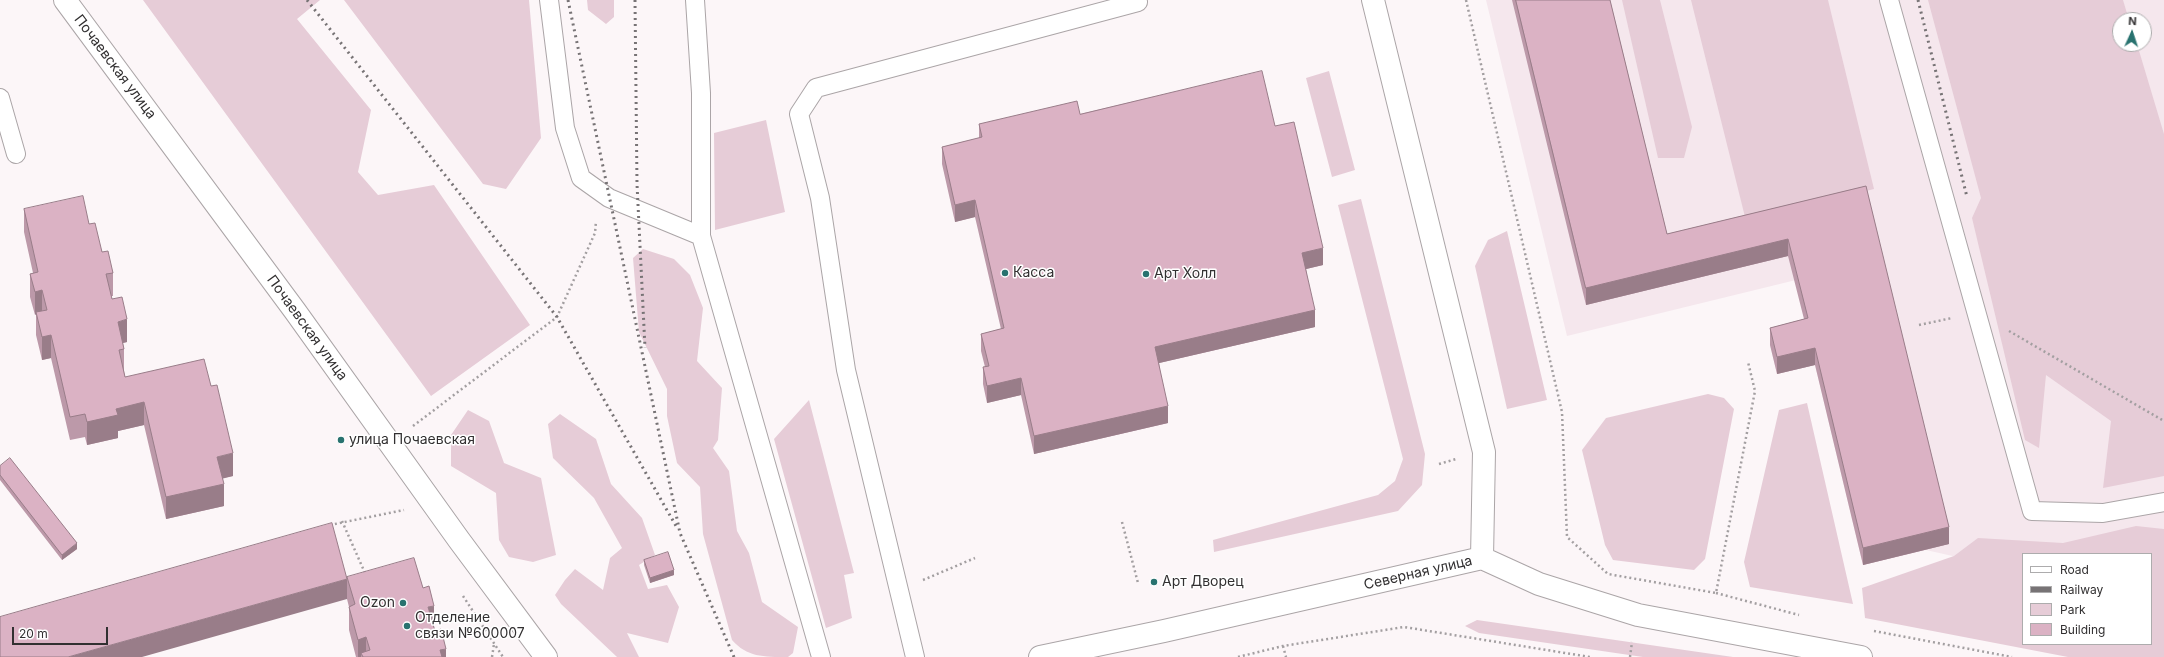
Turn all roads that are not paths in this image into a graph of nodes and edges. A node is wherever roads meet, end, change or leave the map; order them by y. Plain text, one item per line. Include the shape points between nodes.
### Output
1 (65, 0) edge
2 (548, 0) edge
3 (695, 0) edge
4 (1137, 0) edge
5 (1373, 0) edge
6 (1889, 0) edge
7 (0, 98) edge
8 (16, 154) dead end
9 (701, 236) junction
10 (2164, 502) edge
11 (1482, 558) junction
12 (546, 657) edge
13 (821, 657) edge
14 (916, 657) edge
15 (1040, 657) edge
16 (1861, 657) edge

1 - 12 street, Почаевская улица
2 - 9 lane via 565,128 581,178 609,198
3 - 9 lane via 701,93
4 - 14 lane via 1138,2 816,88 800,114 820,198 846,370
5 - 11 street via 1484,452
6 - 10 lane via 2032,511 2103,513
7 - 8 lane
9 - 13 lane
11 - 15 street, Северная улица
11 - 16 street, Северная улица via 1539,584 1638,615

